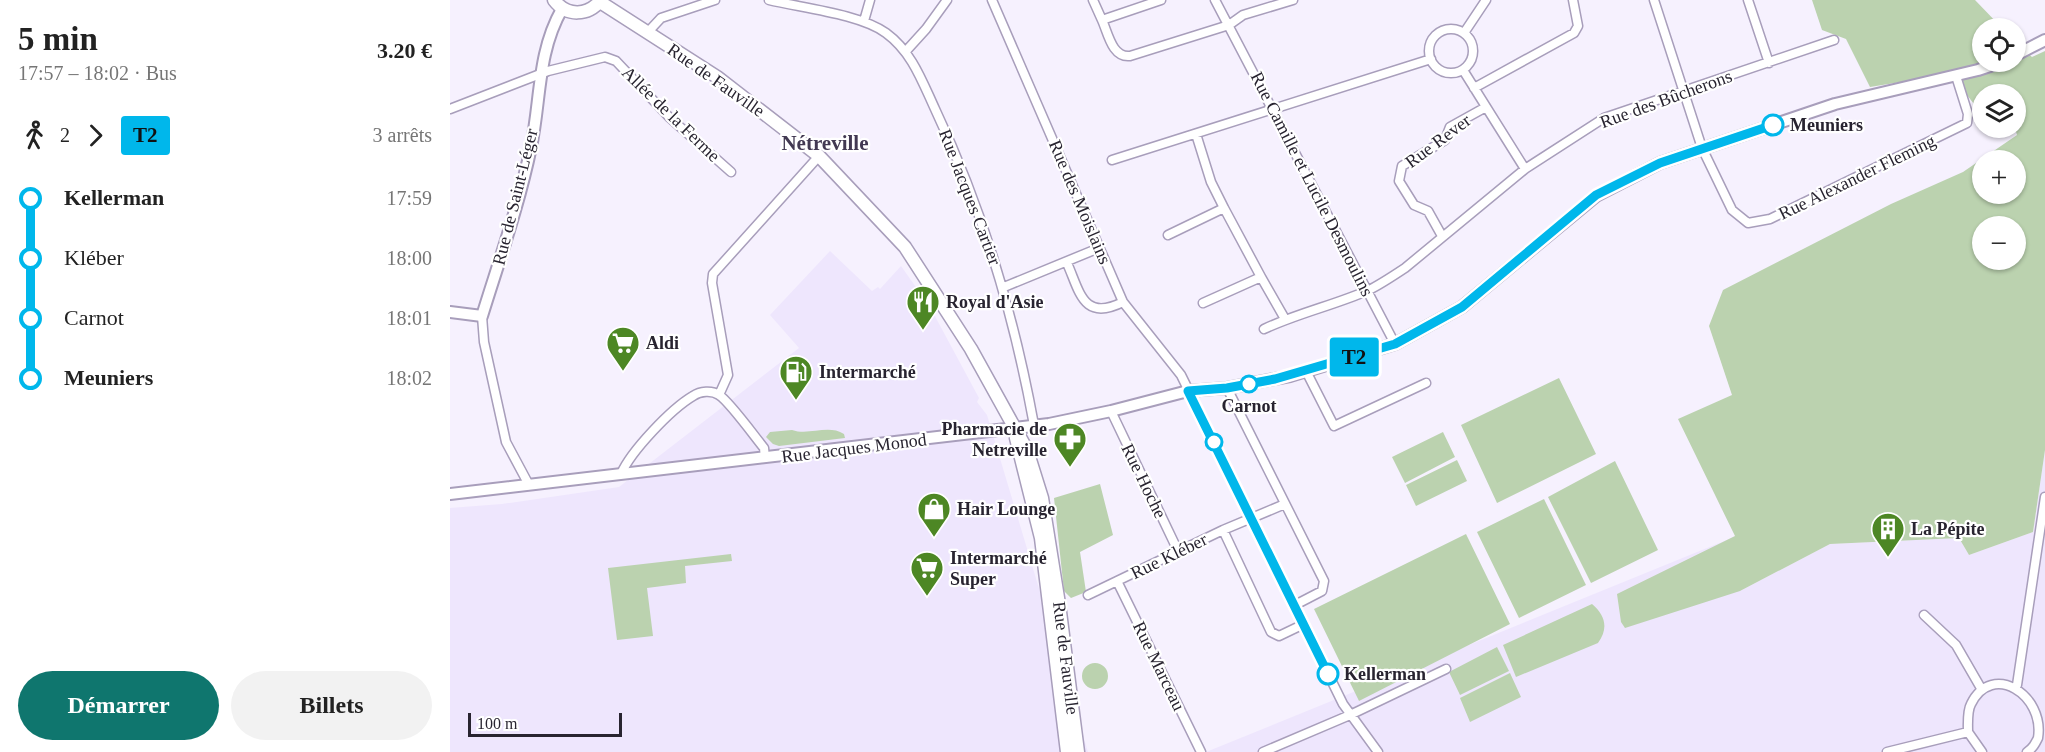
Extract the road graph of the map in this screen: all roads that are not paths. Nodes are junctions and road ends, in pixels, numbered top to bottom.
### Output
1 (715, 0) edge
2 (769, 0) edge
3 (870, 0) edge
4 (947, 0) edge
5 (992, 0) edge
6 (1093, 0) edge
7 (1161, 0) edge
8 (1215, 0) edge
9 (1293, 0) edge
10 (1486, 0) edge
11 (1573, 0) edge
12 (1654, 0) edge
13 (1748, 0) edge
14 (600, 1) edge
15 (558, 4) edge
16 (1102, 20) junction
17 (864, 21) junction
18 (1229, 25) junction
19 (647, 33) junction
20 (1464, 33) junction
21 (1834, 40) dead end
22 (2045, 40) edge
23 (2026, 50) edge
24 (906, 51) junction
25 (1431, 59) junction
26 (1769, 63) junction
27 (1463, 70) junction
28 (1972, 71) edge
29 (540, 74) junction
30 (1956, 76) junction
31 (1474, 88) junction
32 (1683, 90) junction
33 (1486, 107) junction
34 (450, 109) edge
35 (1274, 110) junction
36 (1196, 134) junction
37 (1702, 148) junction
38 (819, 156) junction
39 (1112, 160) dead end
40 (1525, 168) junction
41 (731, 172) dead end
42 (1224, 208) junction
43 (1168, 235) dead end
44 (1442, 236) junction
45 (1100, 248) junction
46 (1067, 263) junction
47 (1261, 277) junction
48 (1004, 287) junction
49 (1368, 290) junction
50 (1123, 303) junction
51 (1203, 303) dead end
52 (450, 312) edge
53 (482, 316) junction
54 (1285, 319) junction
55 (1264, 329) dead end
56 (1395, 344) junction
57 (1306, 371) junction
58 (1426, 383) dead end
59 (1227, 388) junction
60 (1188, 391) junction
61 (719, 395) junction
62 (1111, 411) junction
63 (1034, 425) junction
64 (1014, 428) junction
65 (765, 458) junction
66 (621, 474) junction
67 (529, 485) junction
68 (450, 494) edge
69 (2045, 497) edge
70 (1286, 504) junction
71 (1252, 519) junction
72 (1223, 530) junction
73 (1178, 551) junction
74 (1117, 581) junction
75 (1088, 595) dead end
76 (1295, 605) junction
77 (1924, 615) dead end
78 (1304, 624) junction
79 (1446, 669) dead end
80 (2017, 685) junction
81 (1982, 690) junction
82 (1350, 716) junction
83 (2044, 717) edge
84 (1968, 732) junction
85 (1067, 752) edge
86 (1078, 752) edge
87 (1201, 752) edge
88 (1263, 752) edge
89 (1378, 752) edge
90 (1887, 752) edge
91 (1982, 752) edge
92 (2027, 752) edge

1 - 19 street
2 - 17 street, Rue Jacques Cartier
3 - 17 street
4 - 24 street
5 - 45 street, Rue des Moislains
6 - 16 street
7 - 16 street
8 - 18 street, Rue Camille et Lucile Desmoulins
9 - 18 street
10 - 20 street
11 - 31 street
12 - 32 street
13 - 26 street
14 - 15 main road
14 - 19 main road, Rue de Fauville
15 - 29 street, Rue de Saint-Léger
16 - 18 street
17 - 24 street, Rue Jacques Cartier
18 - 35 street, Rue Camille et Lucile Desmoulins
19 - 38 main road, Rue de Fauville
20 - 25 street
20 - 27 street
21 - 26 street, Rue des Bûcherons
22 - 23 street
24 - 48 street, Rue Jacques Cartier
25 - 27 street
25 - 35 street
26 - 32 street, Rue des Bûcherons
27 - 31 street
28 - 30 street, Rue Jacques Monod
29 - 34 street, Allée de la Ferme
29 - 41 street, Allée de la Ferme
29 - 53 street, Rue de Saint-Léger
30 - 37 street, Rue Jacques Monod
30 - 37 street, Rue Alexander Fleming
31 - 33 street
32 - 37 street
32 - 40 street, Rue des Bûcherons
33 - 40 street
33 - 44 street, Rue Rever
35 - 36 street
35 - 49 street, Rue Camille et Lucile Desmoulins
36 - 39 street
36 - 42 street
37 - 56 street, Rue Jacques Monod
38 - 61 street
38 - 64 main road, Rue de Fauville
40 - 44 street, Rue des Bûcherons
42 - 43 street
42 - 47 street
44 - 49 street, Rue des Bûcherons
45 - 46 street
45 - 50 street, Rue des Moislains
46 - 48 street
46 - 50 street
47 - 51 street
47 - 54 street
48 - 63 street, Rue Jacques Cartier
49 - 54 street, Rue des Bûcherons
49 - 56 street, Rue Camille et Lucile Desmoulins
50 - 60 street, Rue des Moislains
52 - 53 street
53 - 67 street
54 - 55 street, Rue des Bûcherons
56 - 57 street, Rue Jacques Monod
57 - 58 street
57 - 59 street, Rue Jacques Monod
59 - 60 street, Rue Jacques Monod
59 - 70 street
60 - 62 street, Rue Jacques Monod
60 - 71 street, Rue des Moislains
61 - 65 street, Rue Jacques Monod
61 - 66 street
62 - 63 street, Rue Jacques Monod
62 - 73 street, Rue Hoche
63 - 64 street, Rue Jacques Monod
64 - 65 street, Rue Jacques Monod
64 - 85 main road, Rue de Fauville
64 - 86 main road, Rue de Fauville
65 - 66 street, Rue Jacques Monod
66 - 67 street, Rue Jacques Monod
67 - 68 street, Rue Jacques Monod
69 - 80 street
70 - 71 street, Rue Kléber
70 - 76 street
71 - 72 street, Rue Kléber
71 - 76 street, Rue des Moislains
72 - 73 street, Rue Kléber
72 - 78 street
73 - 74 street, Rue Kléber
74 - 75 street, Rue Kléber
74 - 87 street, Rue Marceau
76 - 78 street, Rue des Moislains
77 - 81 street
78 - 82 street, Rue des Moislains
79 - 82 street
80 - 81 street
80 - 83 street
81 - 84 street
82 - 88 street
82 - 89 street, Rue des Moislains
83 - 92 street
84 - 90 street
84 - 91 street

